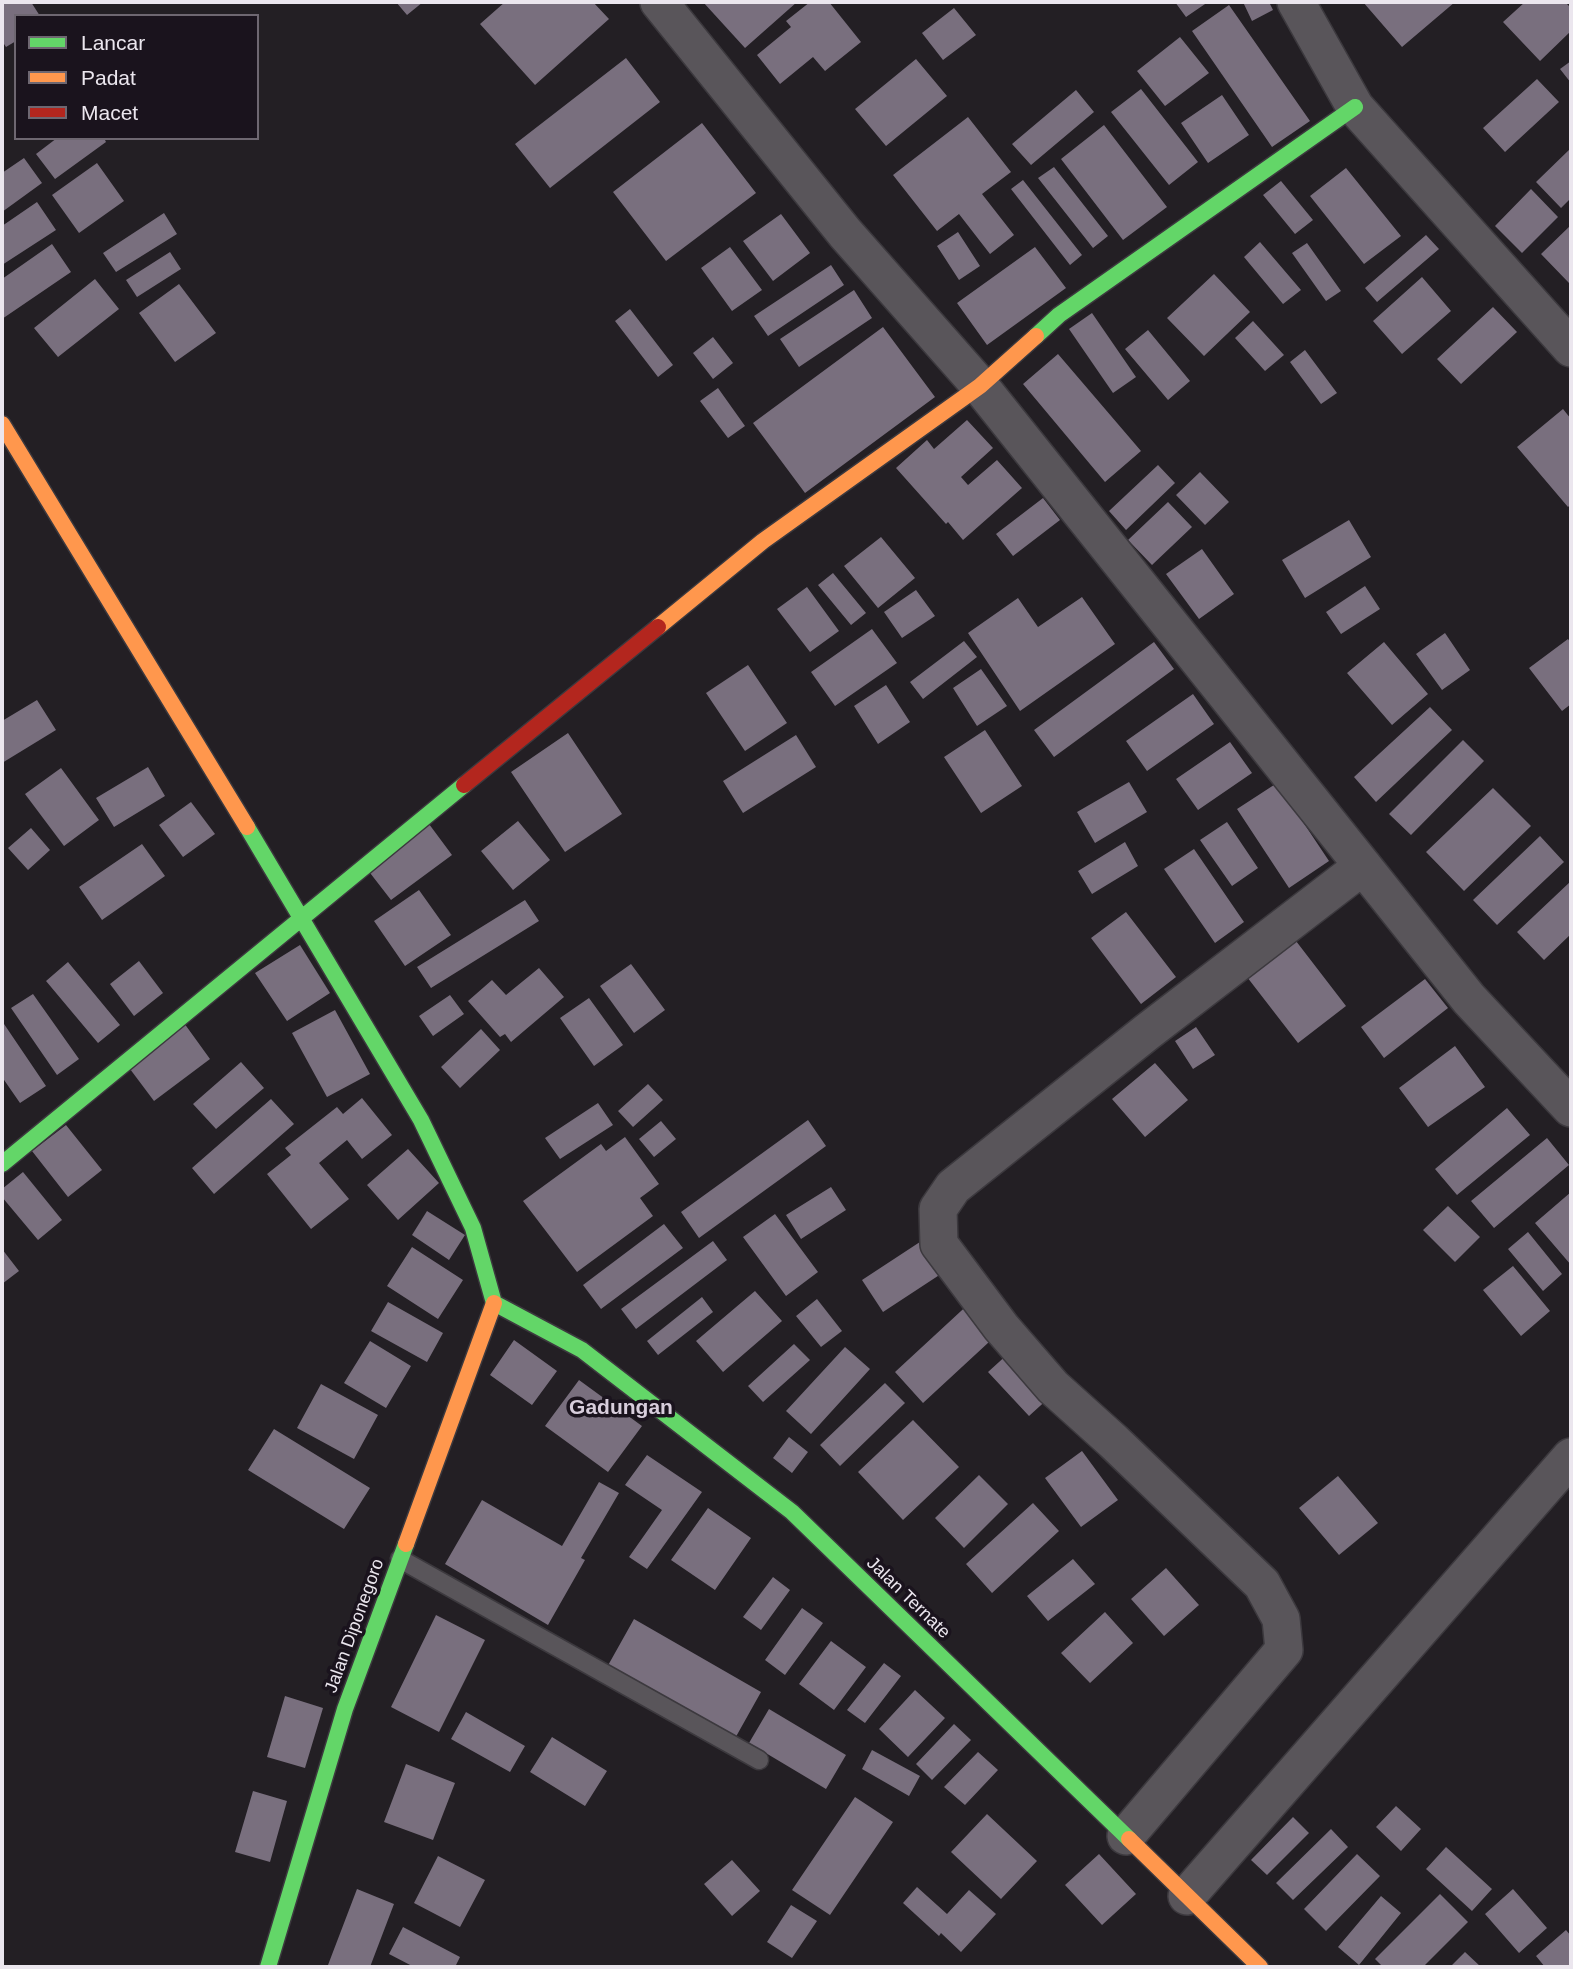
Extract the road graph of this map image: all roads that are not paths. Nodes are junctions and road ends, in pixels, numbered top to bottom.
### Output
1 (659, 2) edge
2 (1296, 2) edge
3 (1355, 107) junction
4 (1571, 348) edge
5 (980, 386) junction
6 (2, 424) edge
7 (1363, 866) junction
8 (303, 918) junction
9 (1571, 1108) edge
10 (2, 1164) edge
11 (494, 1303) junction
12 (1571, 1457) edge
13 (400, 1559) junction
14 (759, 1760) dead end
15 (1126, 1836) junction
16 (1187, 1896) junction
17 (268, 1967) edge
18 (1260, 1967) edge

1 - 5 street
2 - 3 street
3 - 4 street
3 - 5 street
5 - 7 street
5 - 8 street
6 - 8 street
7 - 9 street
7 - 15 street
8 - 10 street
8 - 11 street
11 - 13 street, Jalan Diponegoro
11 - 15 street, Jalan Ternate
12 - 16 street
13 - 14 lane
13 - 17 street, Jalan Diponegoro
15 - 16 street, Jalan Ternate
16 - 18 street, Jalan Ternate

